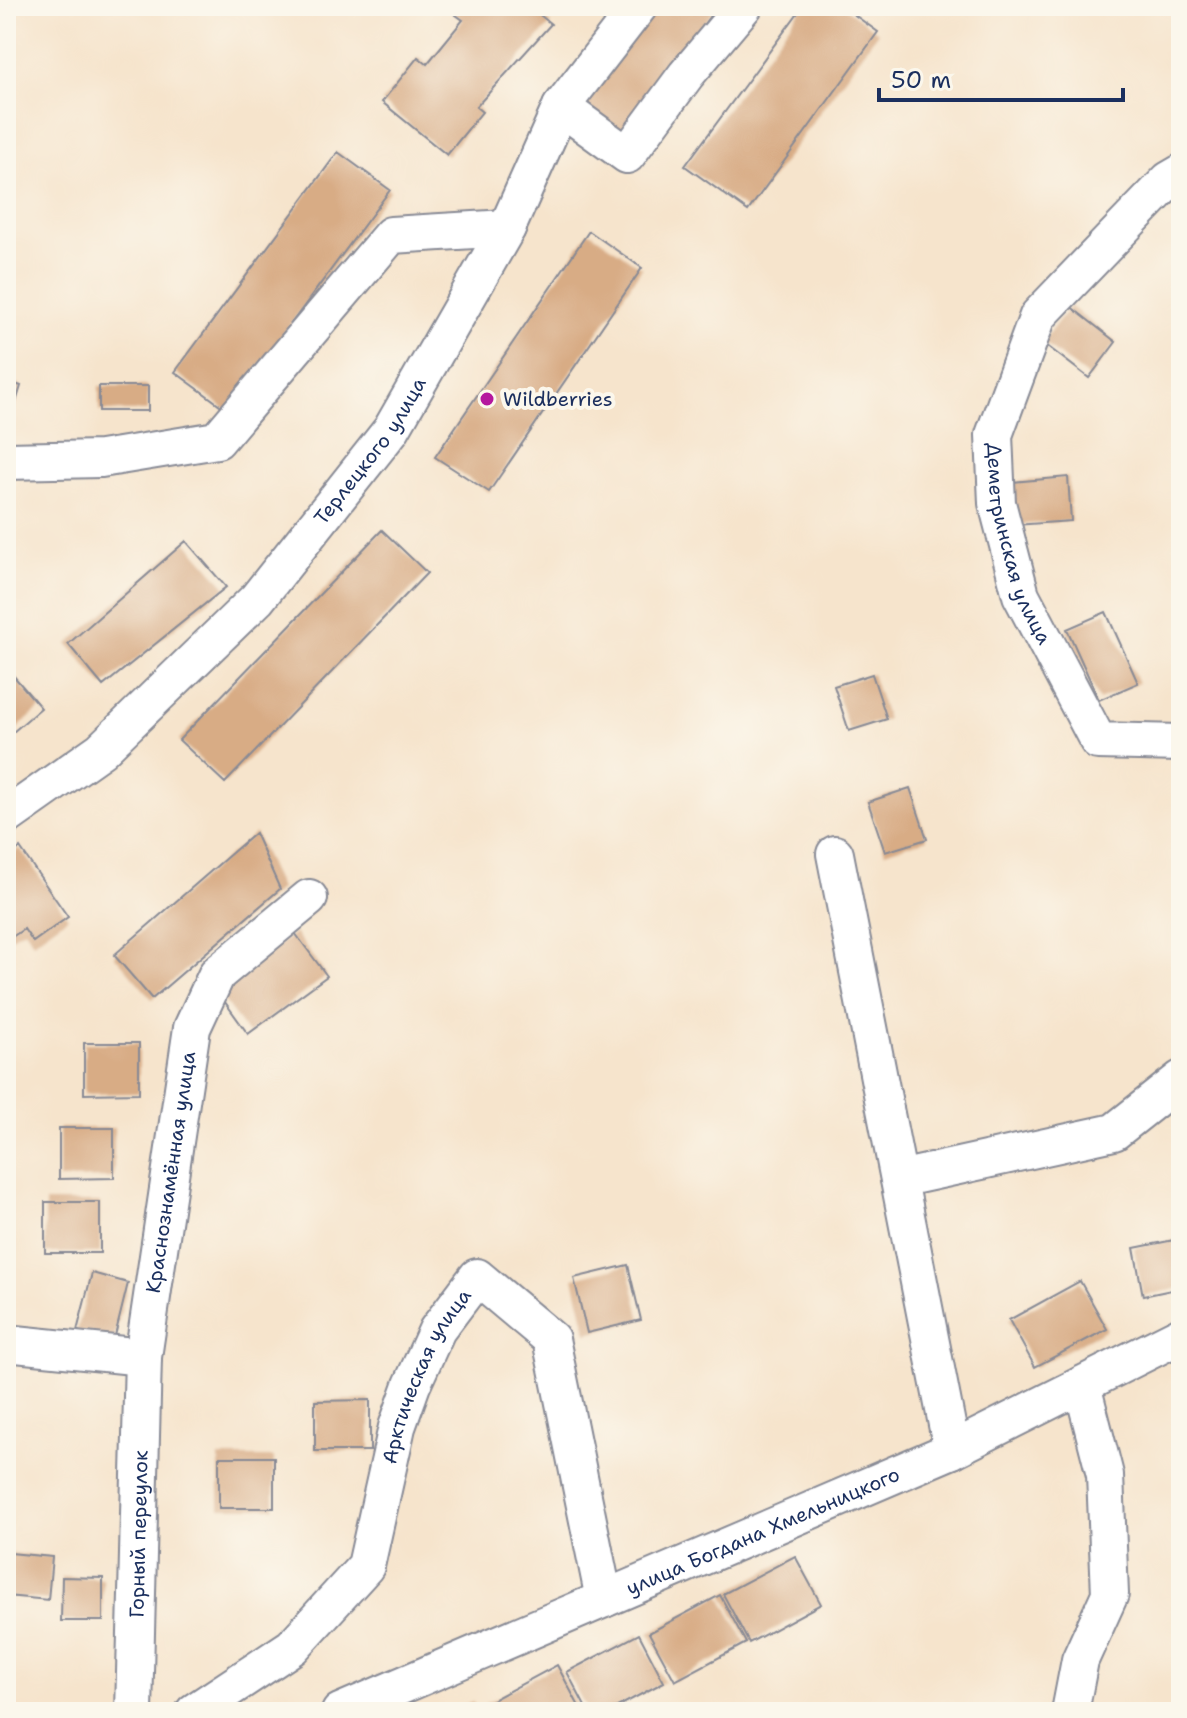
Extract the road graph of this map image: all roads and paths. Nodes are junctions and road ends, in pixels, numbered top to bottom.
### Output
1 (639, 6) edge
2 (744, 6) edge
3 (561, 107) junction
4 (1181, 173) edge
5 (507, 228) junction
6 (6, 461) edge
7 (1181, 743) edge
8 (6, 817) edge
9 (835, 854) dead end
10 (309, 898) dead end
11 (1181, 1079) edge
12 (899, 1179) junction
13 (1181, 1335) edge
14 (6, 1343) edge
15 (143, 1357) junction
16 (1082, 1385) junction
17 (952, 1450) junction
18 (604, 1599) junction
19 (134, 1712) edge
20 (194, 1712) edge
21 (340, 1712) edge
22 (1070, 1712) edge

1 - 3 street, Терлецкого улица
2 - 3 street
3 - 5 street, Терлецкого улица
4 - 7 street, Деметринская улица
5 - 6 street
5 - 8 street, Терлецкого улица
9 - 12 street
10 - 15 street, Краснознамённая улица
11 - 12 street
12 - 17 street
13 - 16 street, улица Богдана Хмельницкого
14 - 15 street
15 - 19 street, Горный переулок
16 - 17 street, улица Богдана Хмельницкого
16 - 22 street
17 - 18 street, улица Богдана Хмельницкого
18 - 20 street, Арктическая улица
18 - 21 street, улица Богдана Хмельницкого

